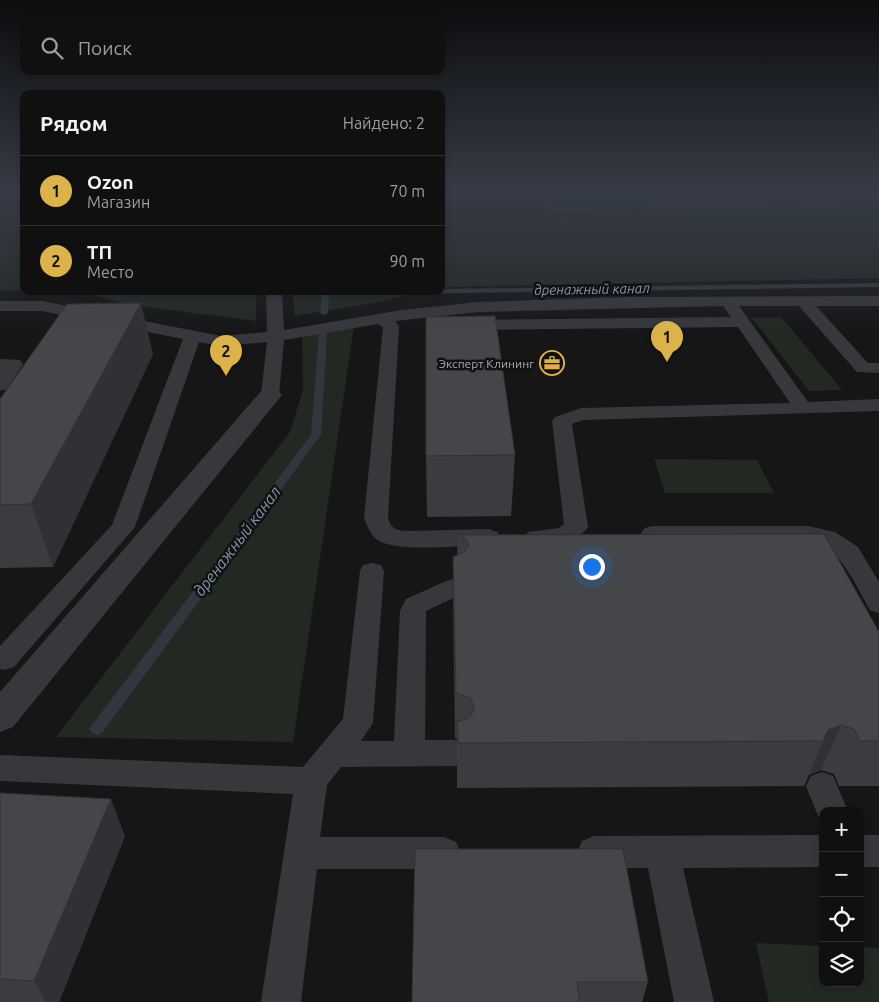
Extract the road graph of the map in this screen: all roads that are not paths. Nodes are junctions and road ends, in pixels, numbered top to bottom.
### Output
1 (274, 295) edge
2 (728, 301) junction
3 (803, 301) junction
4 (879, 301) edge
5 (0, 306) edge
6 (387, 322) junction
7 (742, 322) junction
8 (193, 335) junction
9 (276, 336) junction
10 (0, 364) edge
11 (879, 368) edge
12 (0, 385) edge
13 (270, 395) joint
14 (879, 406) edge
15 (803, 408) junction
16 (653, 533) edge
17 (372, 571) dead end
18 (453, 588) edge
19 (879, 604) edge
20 (2, 660) edge
21 (30, 682) junction
22 (0, 716) edge
23 (333, 754) junction
24 (408, 754) junction
25 (456, 754) edge
26 (0, 768) edge
27 (311, 781) junction
28 (819, 851) edge
29 (864, 851) edge
30 (879, 851) edge
31 (565, 852) edge
32 (662, 852) junction
33 (301, 853) junction
34 (477, 853) edge
35 (281, 1002) edge
36 (694, 1002) edge

1 - 9 lane
2 - 3 lane
2 - 6 lane
2 - 7 lane
3 - 4 lane
3 - 11 lane
5 - 8 lane
6 - 7 lane
6 - 9 lane
6 - 15 lane
7 - 15 lane
8 - 9 lane
8 - 20 lane
9 - 13 lane
10 - 12 lane
13 - 21 street
14 - 15 lane
16 - 19 lane
17 - 23 lane
18 - 24 lane
20 - 21 lane
21 - 22 street
23 - 24 lane
23 - 27 lane
24 - 25 lane
26 - 27 lane
27 - 33 lane
28 - 32 lane
29 - 30 lane
31 - 32 lane
32 - 36 lane
33 - 34 lane
33 - 35 lane

